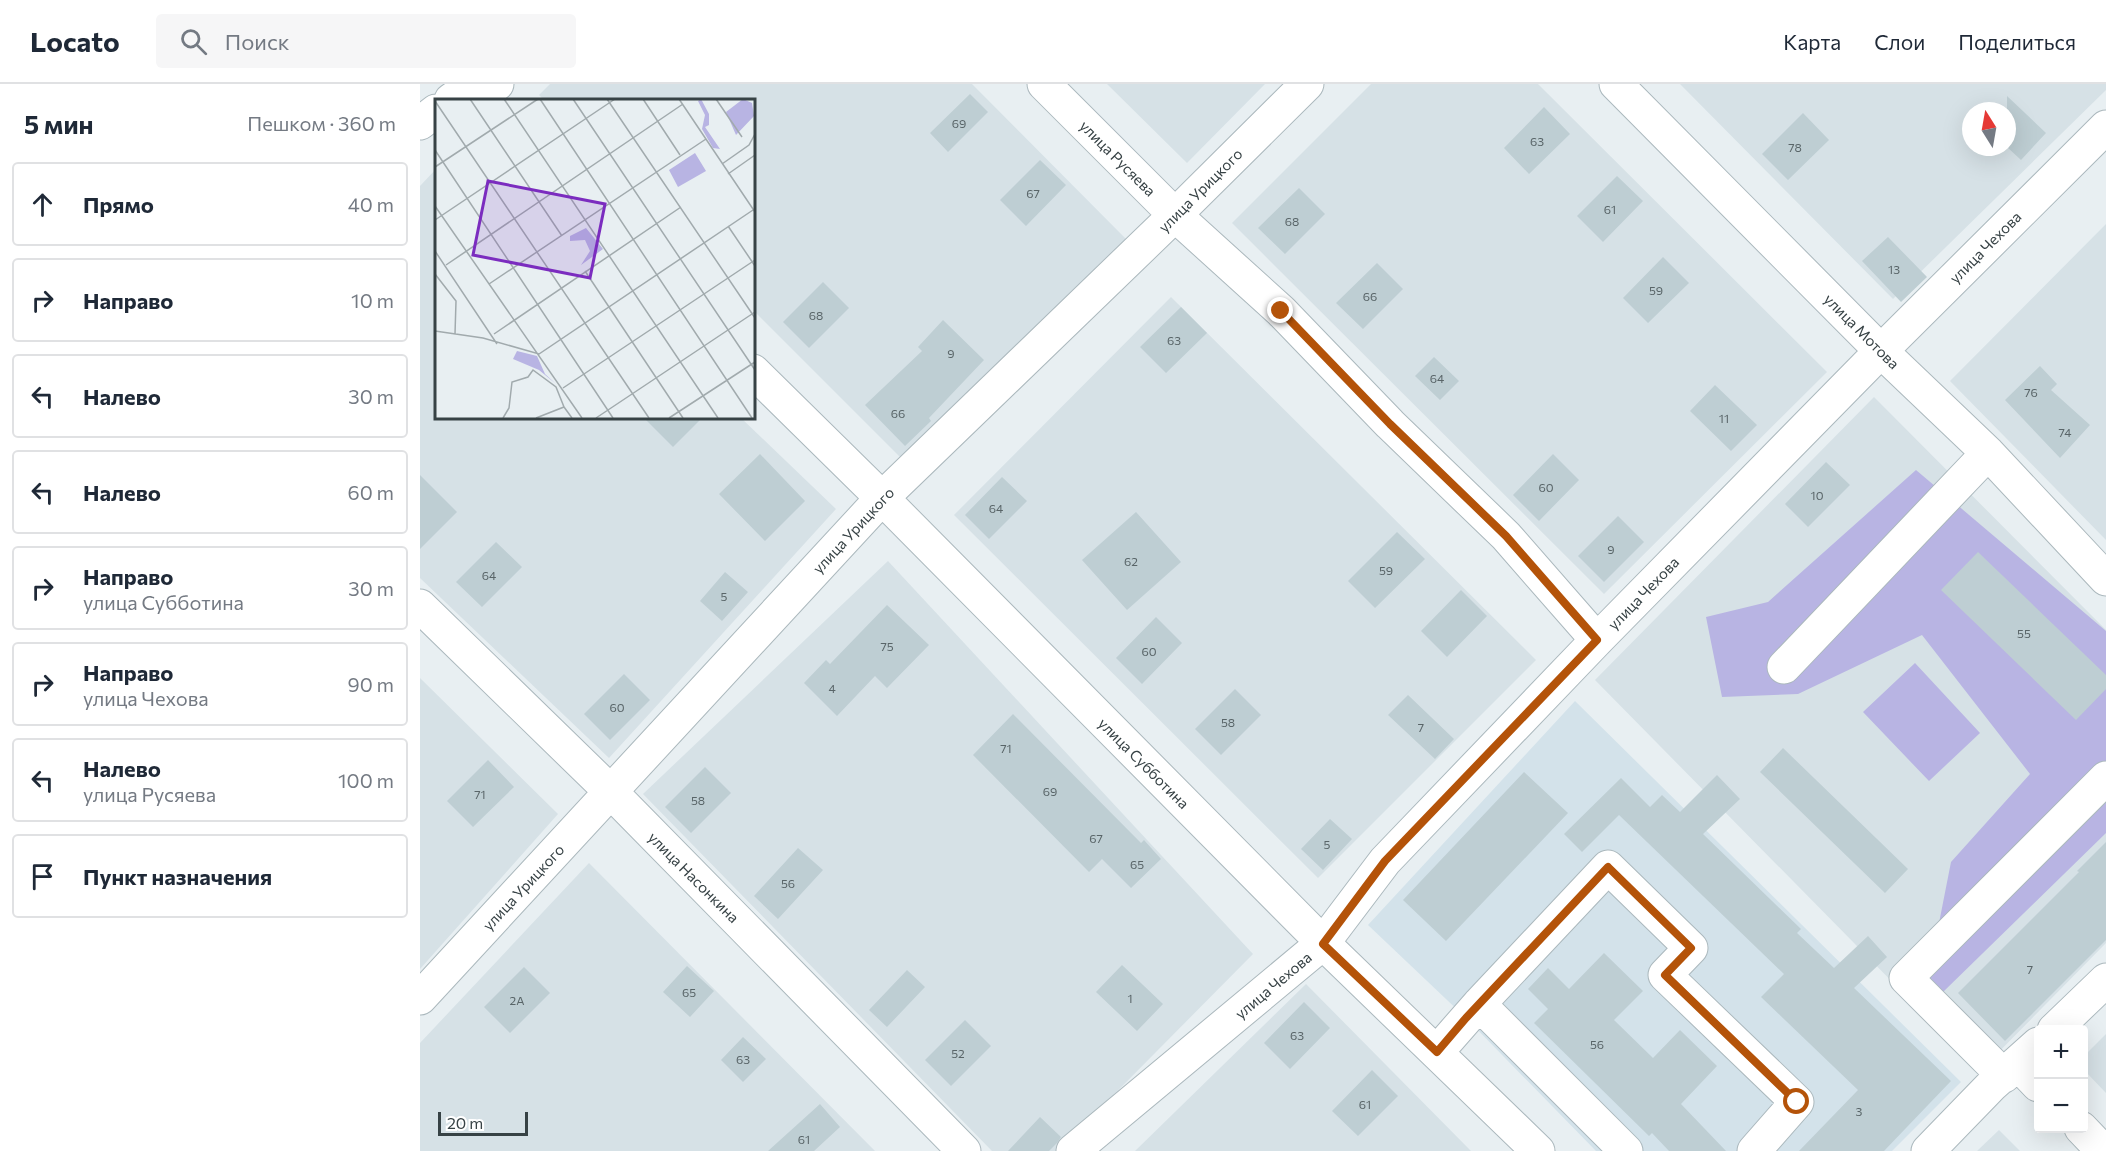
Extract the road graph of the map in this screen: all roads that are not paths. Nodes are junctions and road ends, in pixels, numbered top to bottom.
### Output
1 (1044, 84) edge
2 (1307, 84) edge
3 (1616, 84) edge
4 (435, 112) edge
5 (420, 123) edge
6 (2106, 127) edge
7 (1175, 215) junction
8 (1881, 351) junction
9 (754, 372) edge
10 (1988, 453) junction
11 (882, 498) junction
12 (2106, 579) edge
13 (420, 606) edge
14 (1597, 640) junction
15 (1784, 667) dead end
16 (2106, 778) edge
17 (611, 792) junction
18 (1323, 944) junction
19 (2106, 980) edge
20 (420, 998) edge
21 (1479, 1004) junction
22 (2058, 1025) edge
23 (1437, 1052) junction
24 (2025, 1067) edge
25 (2086, 1133) edge
26 (964, 1151) edge
27 (1072, 1151) edge
28 (1538, 1151) edge
29 (1626, 1151) edge
30 (1754, 1151) edge
31 (1928, 1151) edge
32 (2103, 1151) edge

1 - 7 street, улица Русяева
2 - 7 street, улица Урицкого
3 - 8 street, улица Мотова
4 - 5 street
6 - 8 street, улица Чехова
7 - 11 street, улица Урицкого
7 - 14 street, улица Русяева
8 - 10 street, улица Мотова
8 - 14 street, улица Чехова
9 - 11 street, улица Субботина
10 - 12 street, улица Мотова
10 - 15 street
11 - 17 street, улица Урицкого
11 - 18 street, улица Субботина
13 - 17 street, улица Насонкина
14 - 18 street, улица Чехова
16 - 24 street
17 - 20 street, улица Урицкого
17 - 26 street, улица Насонкина
18 - 23 street, улица Субботина
18 - 27 street, улица Чехова
19 - 22 street
21 - 23 street
21 - 29 street
21 - 30 street
23 - 28 street, улица Субботина
24 - 31 street
25 - 32 street

